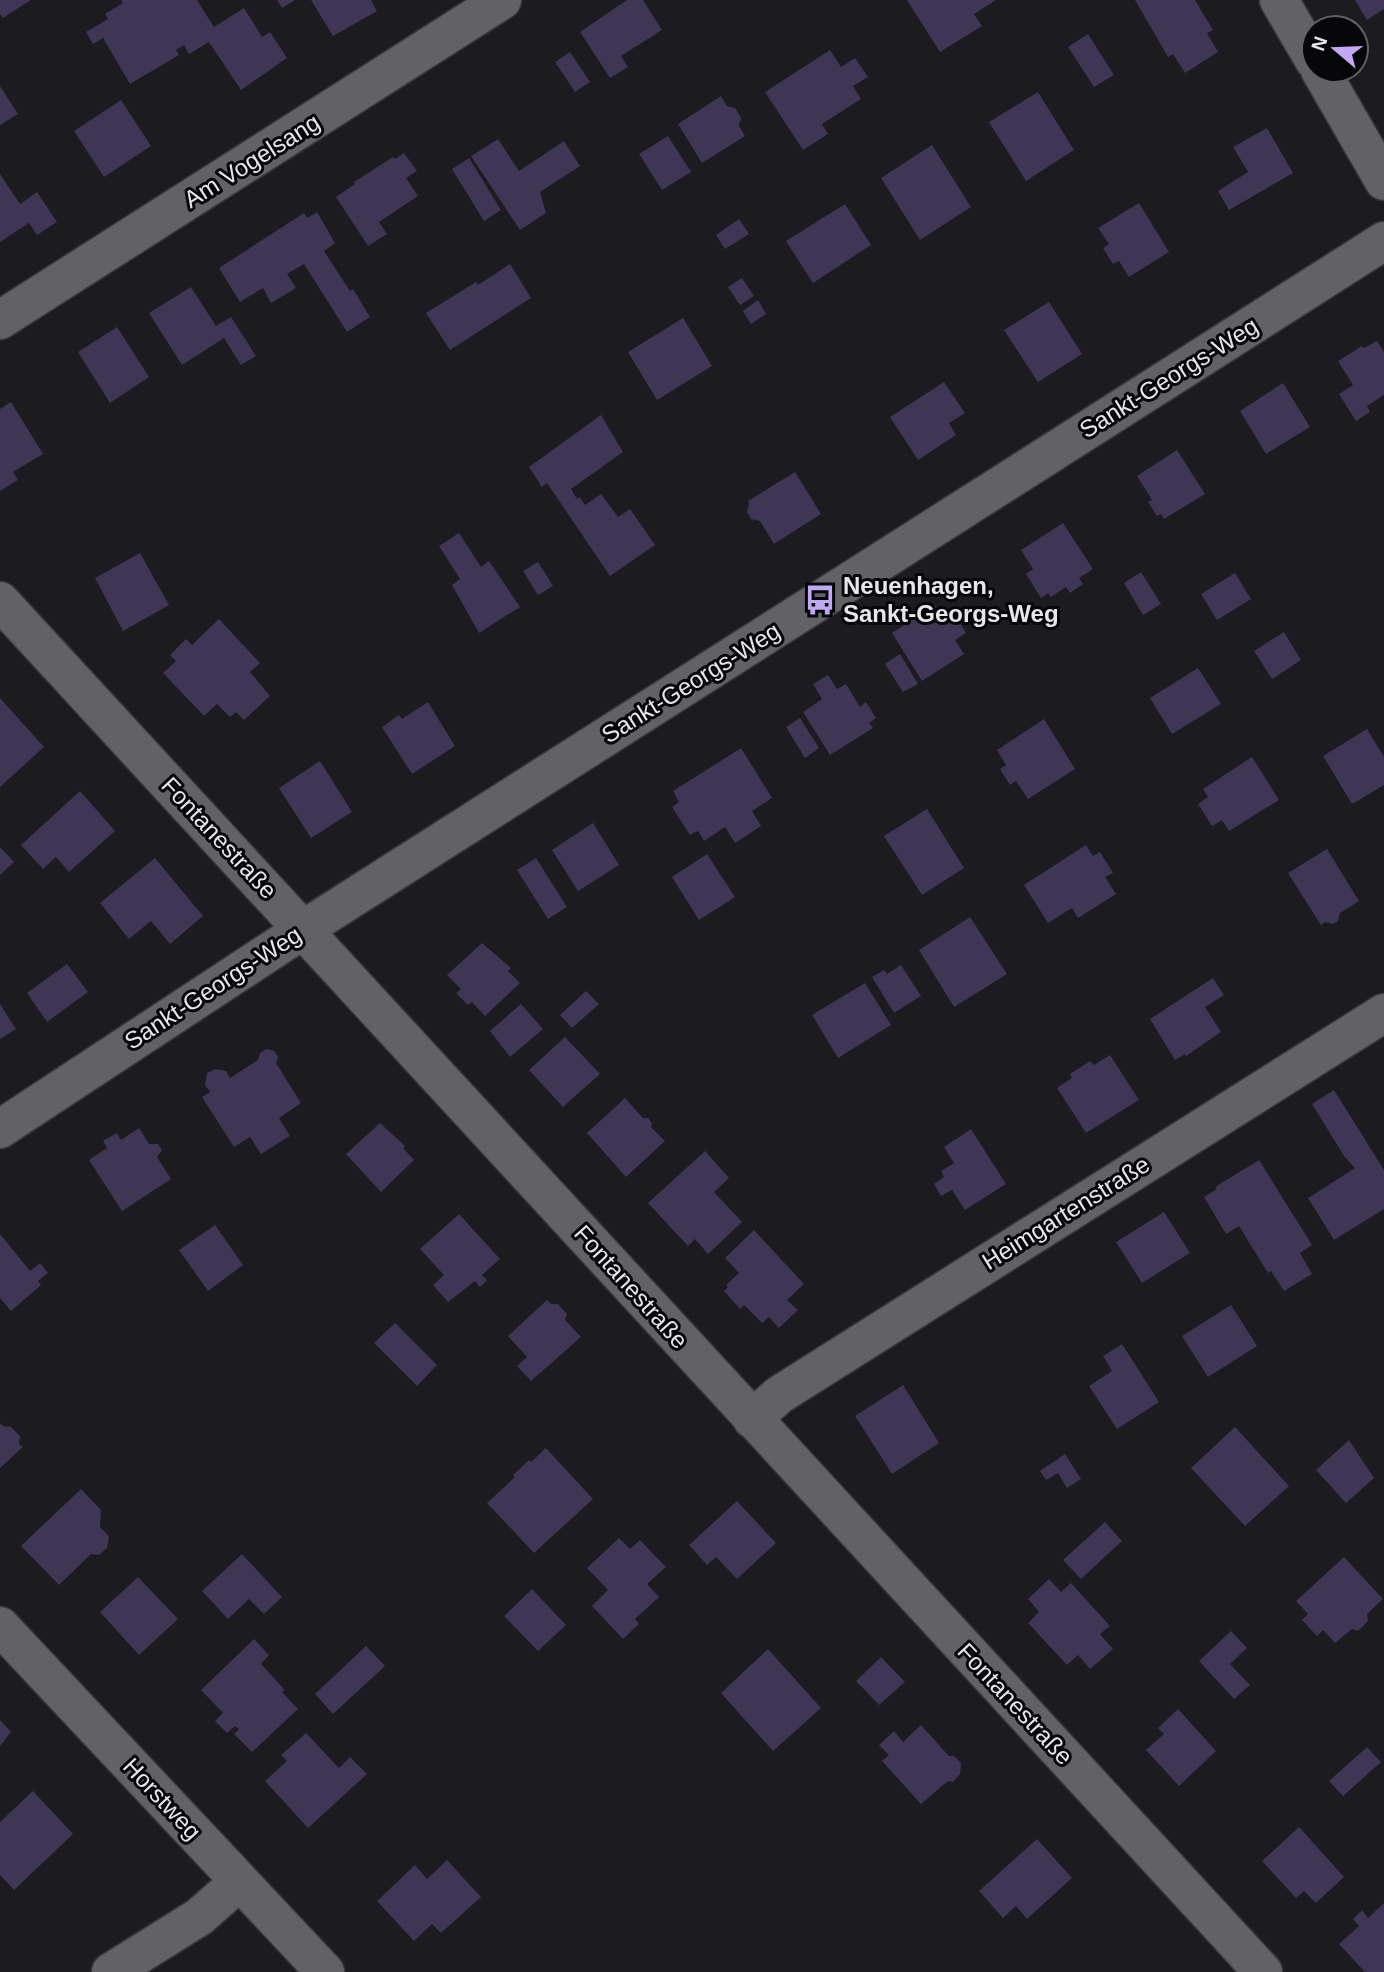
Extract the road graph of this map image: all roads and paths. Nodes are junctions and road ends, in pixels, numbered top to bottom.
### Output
1 (502, 0) edge
2 (1279, 0) edge
3 (1300, 36) edge
4 (1328, 84) edge
5 (1384, 181) edge
6 (1384, 241) edge
7 (0, 320) edge
8 (0, 601) edge
9 (303, 929) junction
10 (1384, 1013) edge
11 (0, 1129) edge
12 (752, 1419) junction
13 (0, 1626) edge
14 (239, 1882) junction
15 (111, 1972) edge
16 (325, 1972) edge
17 (1262, 1972) edge

1 - 7 street, Am Vogelsang
2 - 3 street
4 - 5 street
6 - 9 street, Sankt-Georgs-Weg
8 - 9 street, Fontanestraße
9 - 11 street, Sankt-Georgs-Weg
9 - 12 street, Fontanestraße
10 - 12 street, Heimgartenstraße
12 - 17 street, Fontanestraße
13 - 14 street, Horstweg
14 - 15 street
14 - 16 street, Horstweg

